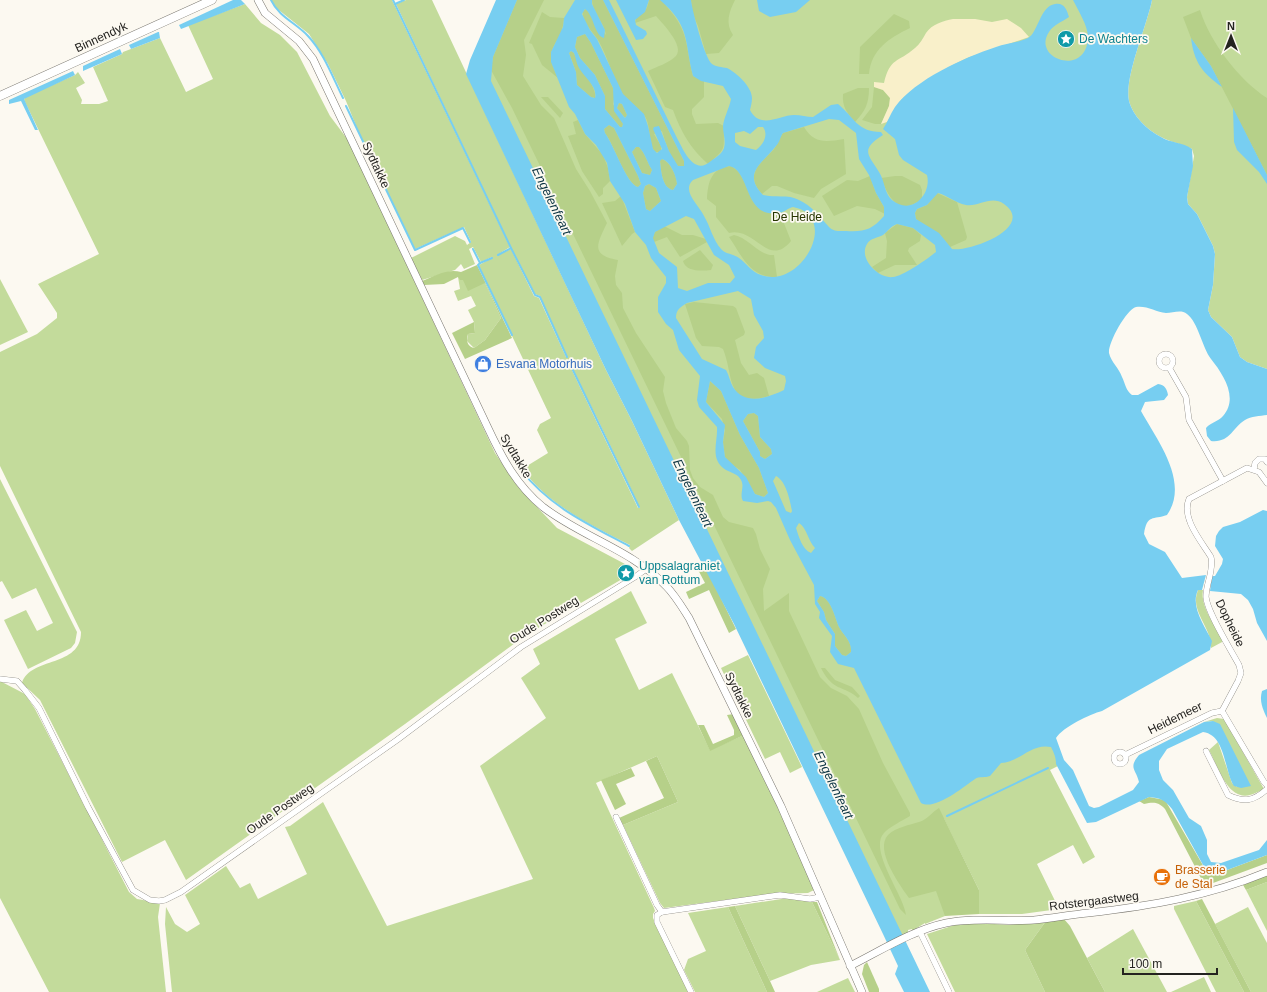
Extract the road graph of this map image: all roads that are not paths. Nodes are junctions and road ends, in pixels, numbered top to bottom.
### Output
1 (212, 0) edge
2 (258, 0) edge
3 (0, 96) edge
4 (1170, 369) dead end
5 (1267, 462) edge
6 (1254, 469) junction
7 (1265, 473) edge
8 (1222, 481) junction
9 (1267, 483) edge
10 (646, 568) junction
11 (0, 679) edge
12 (1222, 711) junction
13 (1206, 751) dead end
14 (1125, 755) dead end
15 (1267, 785) edge
16 (1267, 789) edge
17 (616, 817) dead end
18 (1267, 872) edge
19 (820, 897) junction
20 (662, 912) junction
21 (920, 932) junction
22 (850, 966) junction
23 (691, 992) edge
24 (862, 992) edge
25 (949, 992) edge

1 - 3 main road, Binnendyk
2 - 10 street, Sydtakke
4 - 8 street
5 - 6 street, Dopheide
6 - 7 street
6 - 8 street, Dopheide
7 - 9 street
8 - 12 street, Dopheide
10 - 11 street, Oude Postweg
10 - 19 street, Sydtakke
12 - 14 street, Heidemeer
12 - 15 street, Heidemeer
13 - 16 street
17 - 20 street
18 - 21 street, Rotstergaastweg
19 - 20 street
19 - 22 street, Sydtakke
20 - 23 street
21 - 22 street, Rotstergaastweg
21 - 25 street
22 - 24 street, Sydtakke

